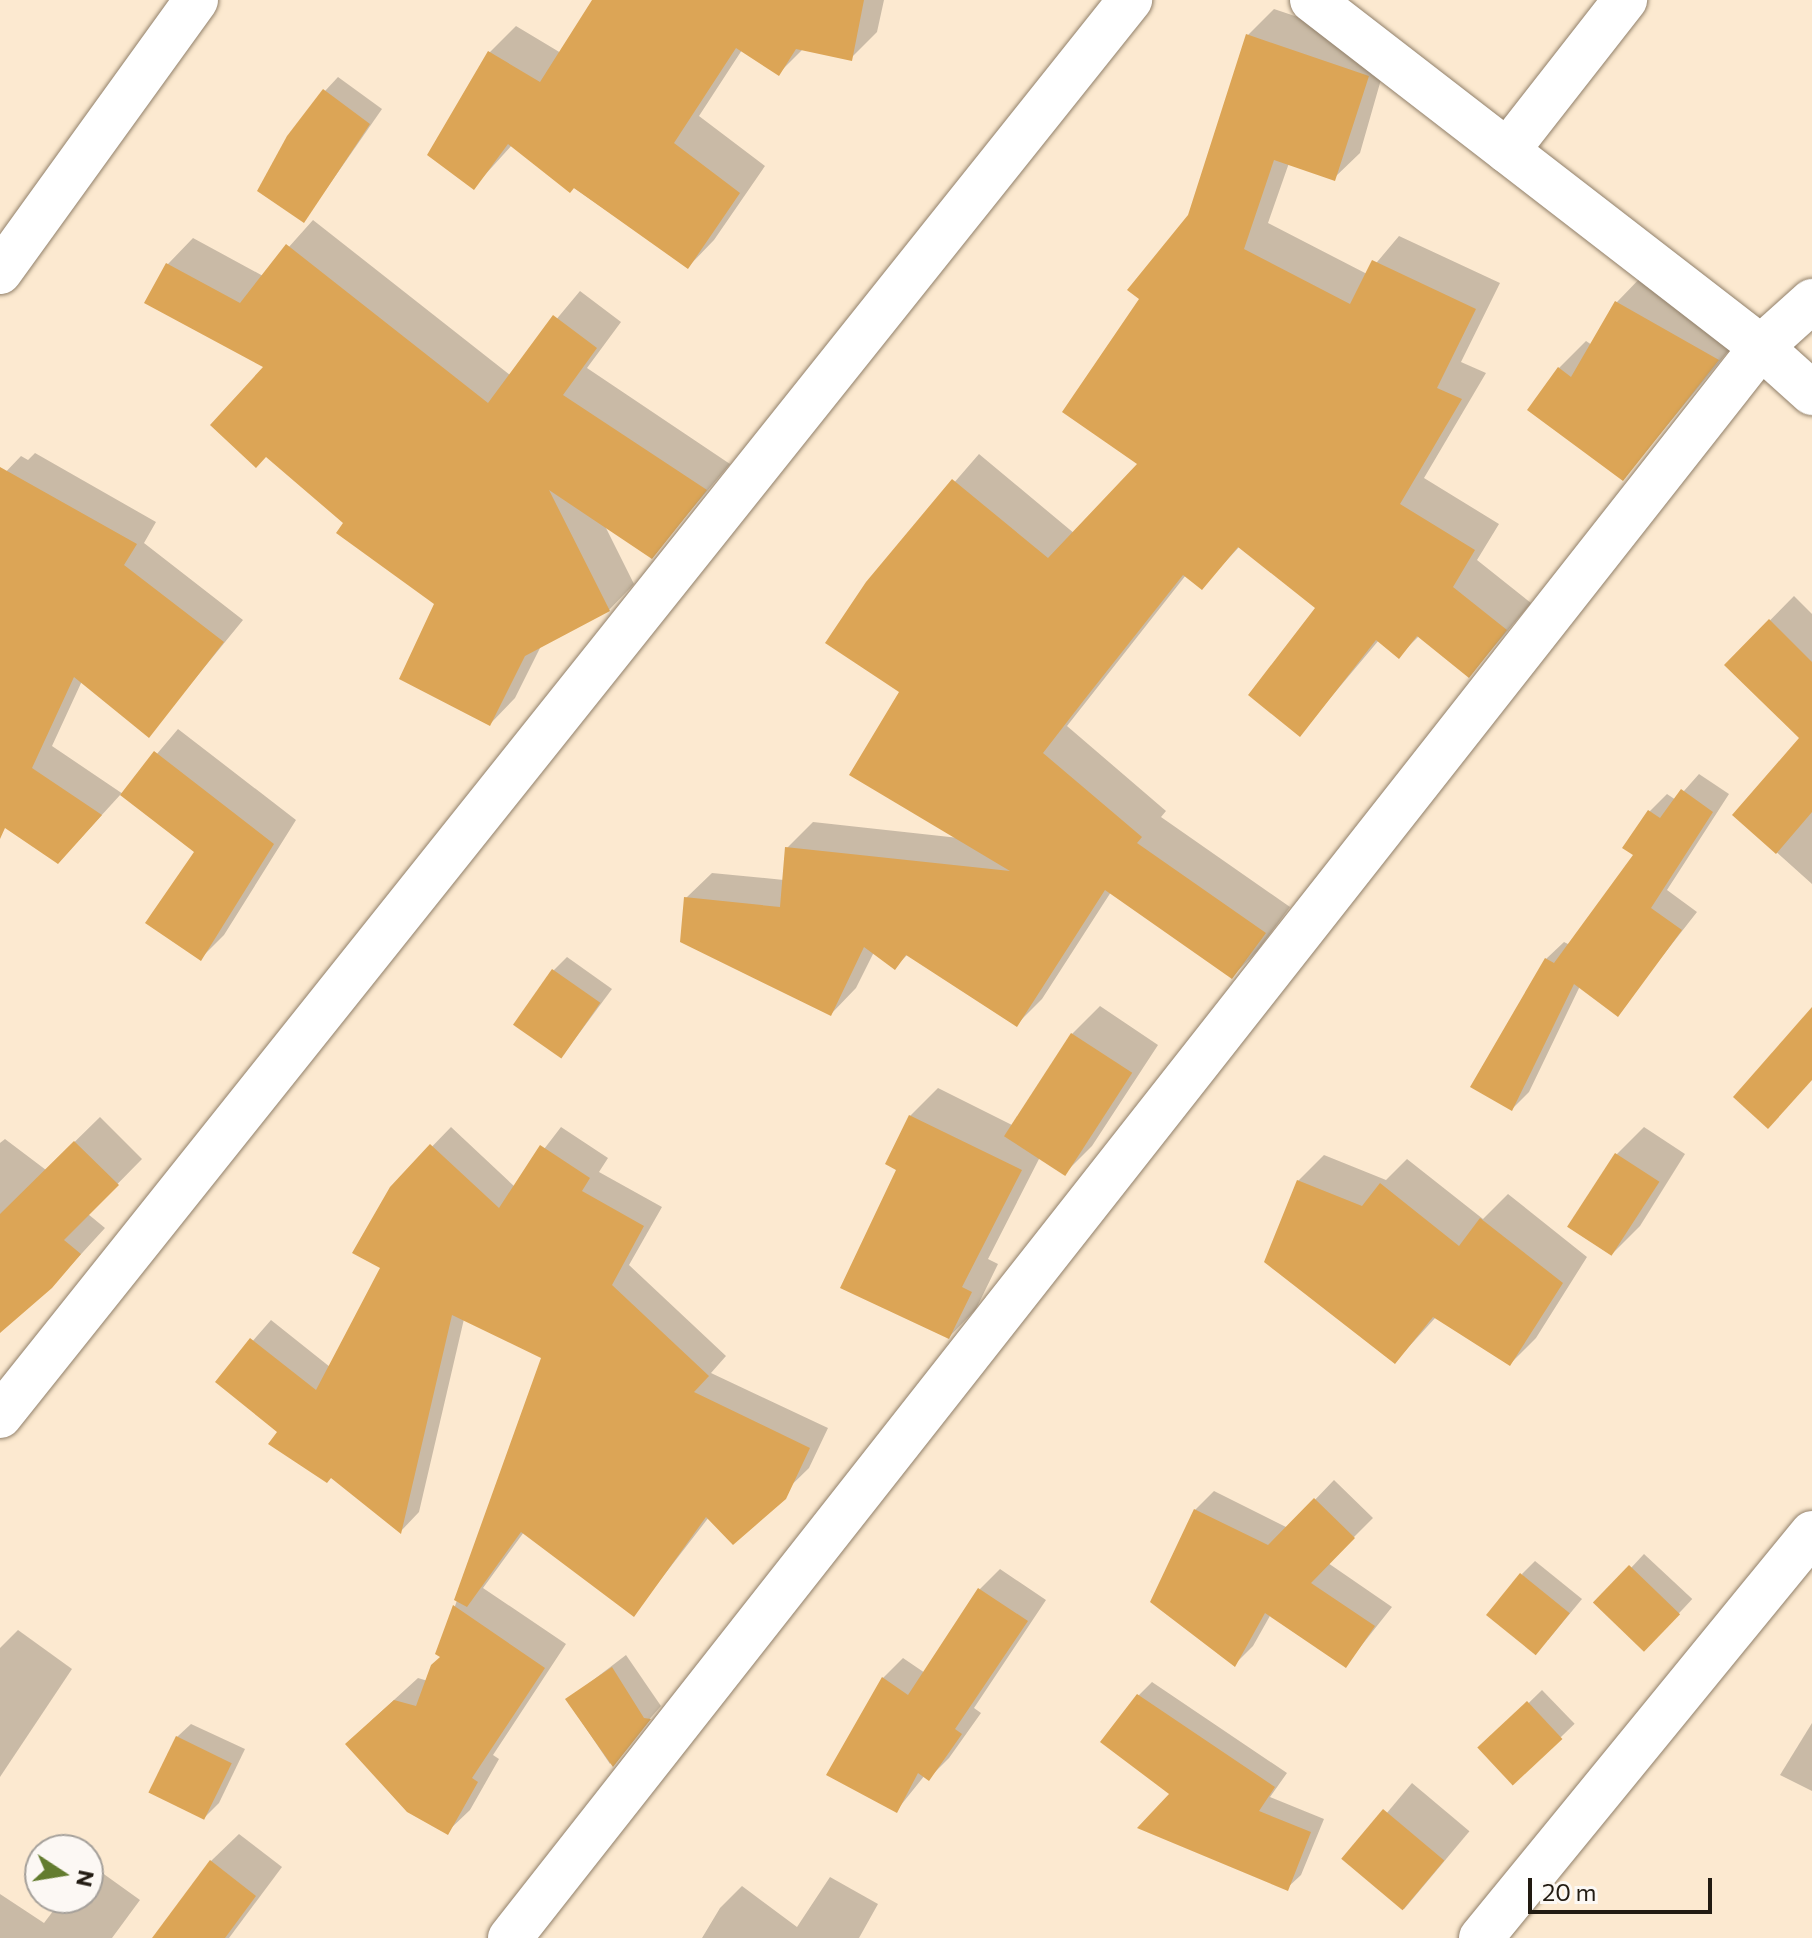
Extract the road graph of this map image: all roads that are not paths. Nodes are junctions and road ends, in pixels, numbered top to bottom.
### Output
1 (196, 0) edge
2 (1130, 0) edge
3 (1312, 0) edge
4 (1625, 0) edge
5 (1507, 151) junction
6 (0, 272) edge
7 (1812, 301) edge
8 (1761, 347) junction
9 (1812, 393) edge
10 (0, 1416) edge
11 (1812, 1533) edge
12 (510, 1938) edge
13 (1481, 1938) edge

1 - 6 street
2 - 10 street
3 - 5 street
4 - 5 street
5 - 8 street
7 - 8 street
8 - 9 street
8 - 12 street
11 - 13 street

